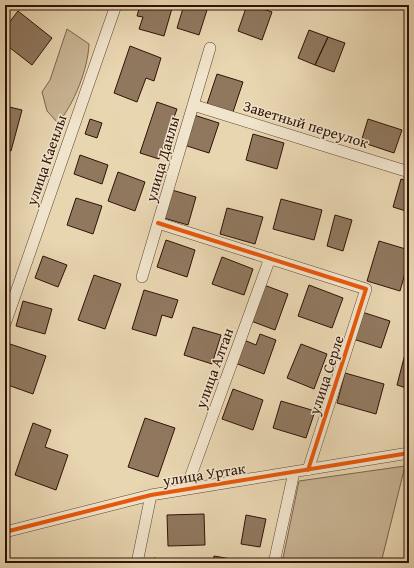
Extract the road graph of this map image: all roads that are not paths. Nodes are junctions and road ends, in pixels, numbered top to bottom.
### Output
1 (116, 5) edge
2 (210, 48) dead end
3 (193, 105) junction
4 (409, 172) edge
5 (158, 224) junction
6 (270, 258) junction
7 (142, 278) dead end
8 (5, 324) edge
9 (409, 454) edge
10 (308, 470) junction
11 (294, 472) junction
12 (186, 489) junction
13 (150, 496) junction
14 (5, 532) edge
15 (136, 563) edge
16 (274, 563) edge

1 - 8 street, улица Каенлы
2 - 3 street, улица Данлы
3 - 4 street, Заветный переулок
3 - 5 street, улица Данлы
5 - 6 street
5 - 7 street, улица Данлы
6 - 10 street, улица Серле
6 - 12 street, улица Алтан
9 - 10 street, улица Уртак
10 - 11 street, улица Уртак
11 - 12 street, улица Уртак
11 - 16 street
12 - 13 street, улица Уртак
13 - 14 street, улица Уртак
13 - 15 street

